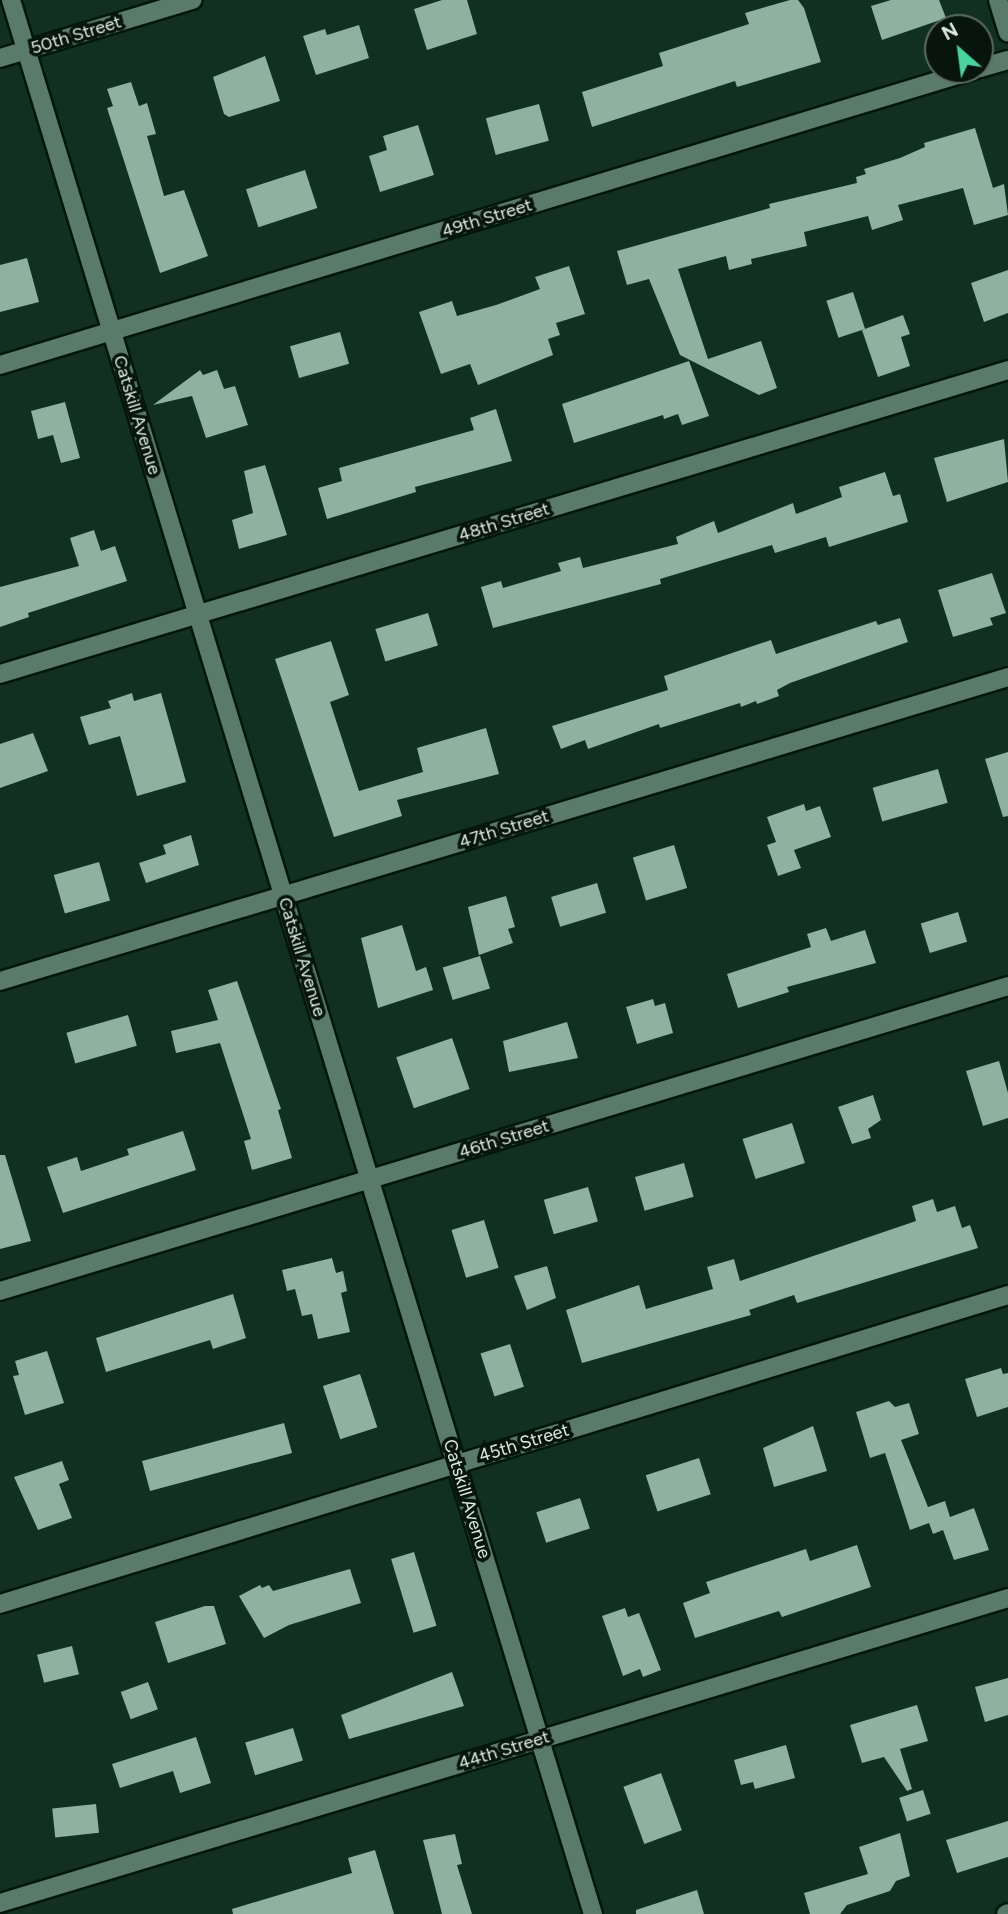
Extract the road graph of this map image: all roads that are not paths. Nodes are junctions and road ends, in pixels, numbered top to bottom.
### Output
1 (10, 0) edge
2 (192, 0) edge
3 (998, 0) edge
4 (1008, 32) edge
5 (26, 50) junction
6 (0, 58) edge
7 (928, 84) edge
8 (112, 331) junction
9 (0, 365) edge
10 (1008, 370) edge
11 (198, 615) junction
12 (0, 674) edge
13 (1008, 677) edge
14 (283, 896) junction
15 (0, 981) edge
16 (1008, 986) edge
17 (370, 1179) junction
18 (0, 1291) edge
19 (1008, 1296) edge
20 (456, 1464) junction
21 (1008, 1598) edge
22 (0, 1604) edge
23 (540, 1738) junction
24 (0, 1903) edge
25 (593, 1914) edge

1 - 5 street, Catskill Avenue
2 - 5 street, 50th Street
3 - 4 street
5 - 6 street, 50th Street
5 - 8 street, Catskill Avenue
7 - 8 street, 49th Street
8 - 9 street, 49th Street
8 - 11 street, Catskill Avenue
10 - 11 street, 48th Street
11 - 12 street, 48th Street
11 - 14 street, Catskill Avenue
13 - 14 street, 47th Street
14 - 15 street, 47th Street
14 - 17 street, Catskill Avenue
16 - 17 street, 46th Street
17 - 18 street, 46th Street
17 - 20 street, Catskill Avenue
19 - 20 street, 45th Street
20 - 22 street, 45th Street
20 - 23 street, Catskill Avenue
21 - 23 street, 44th Street
23 - 24 street, 44th Street
23 - 25 street, Catskill Avenue

